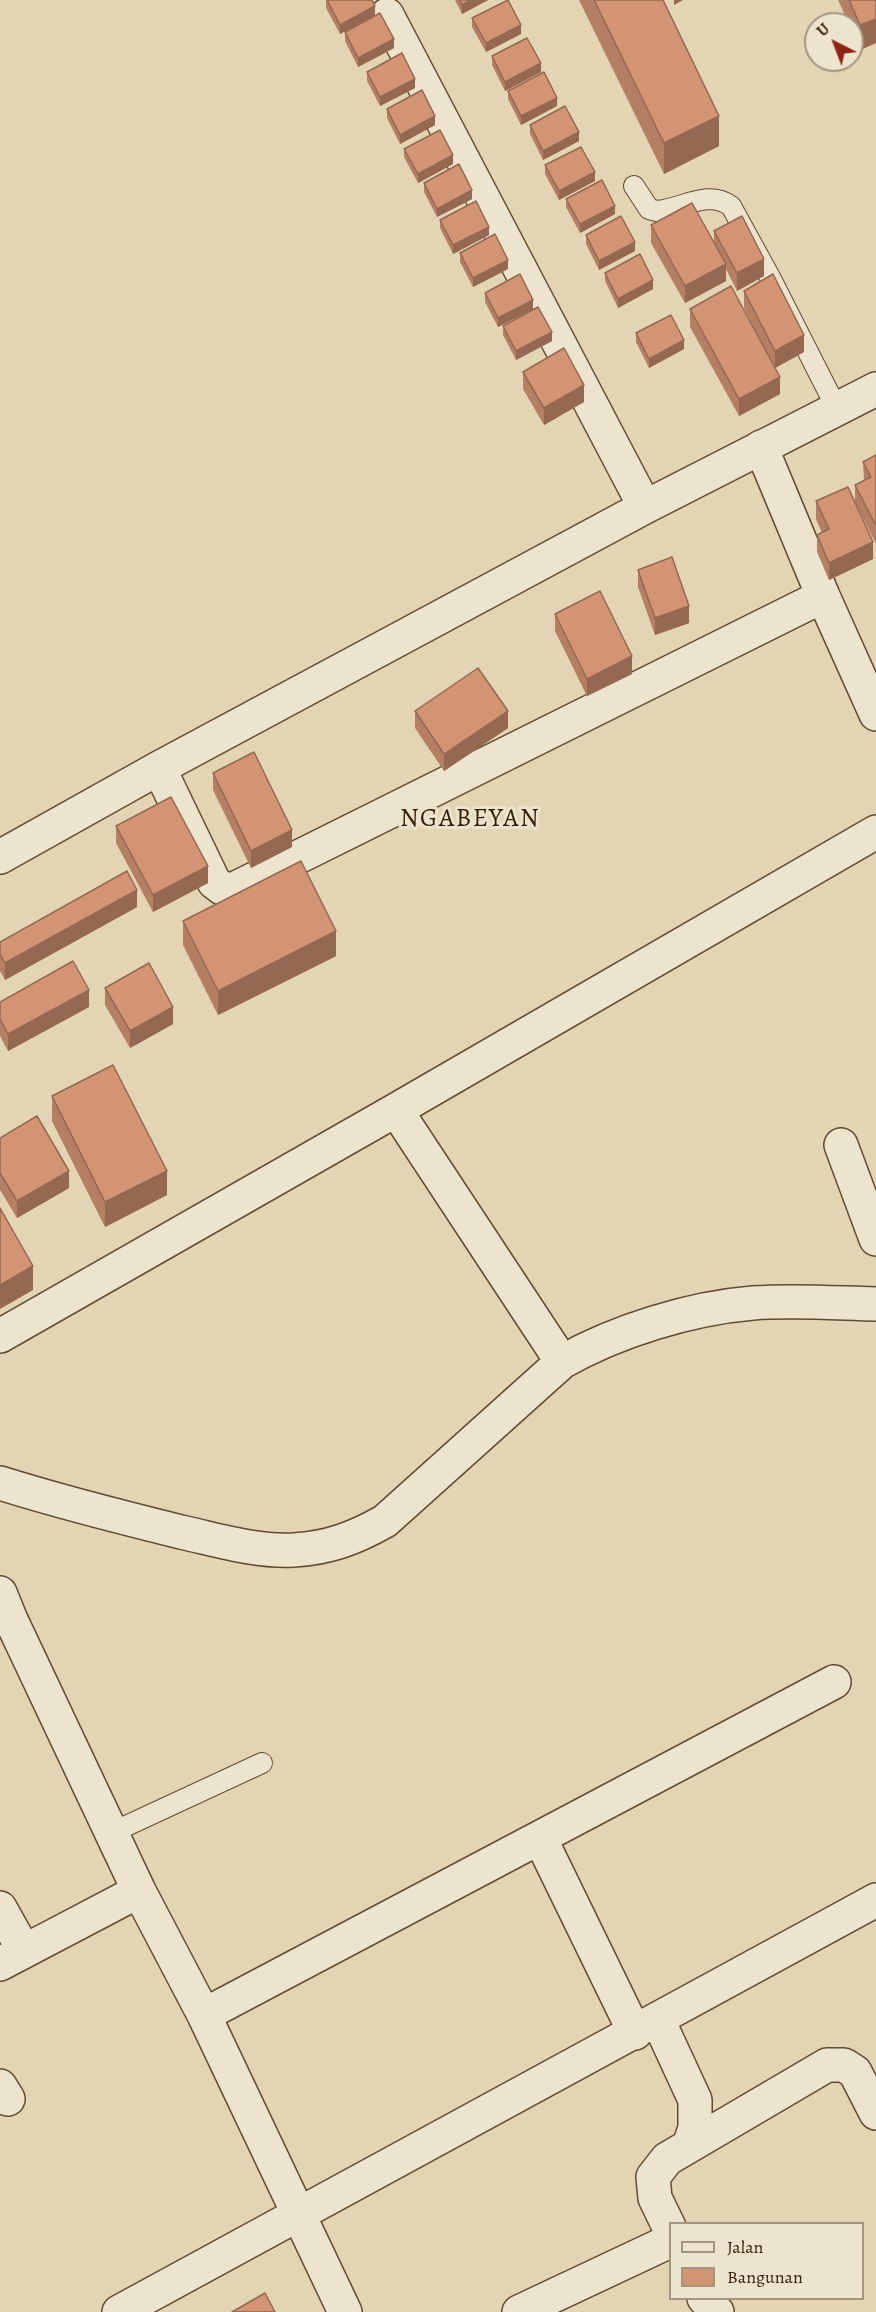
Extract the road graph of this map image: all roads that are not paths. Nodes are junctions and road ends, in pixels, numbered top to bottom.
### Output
1 (387, 15) dead end
2 (634, 186) dead end
3 (876, 388) edge
4 (837, 409) junction
5 (760, 447) junction
6 (645, 507) junction
7 (823, 596) junction
8 (876, 711) edge
9 (159, 768) junction
10 (876, 832) edge
11 (0, 857) edge
12 (396, 1110) junction
13 (841, 1145) dead end
14 (876, 1239) edge
15 (876, 1304) edge
16 (0, 1336) edge
17 (562, 1362) junction
18 (0, 1483) edge
19 (5, 1606) edge
20 (834, 1682) dead end
21 (262, 1763) dead end
22 (111, 1833) junction
23 (540, 1838) junction
24 (139, 1891) junction
25 (876, 1900) edge
26 (0, 1908) edge
27 (12, 1958) edge
28 (204, 2015) junction
29 (646, 2026) junction
30 (876, 2113) edge
31 (689, 2146) junction
32 (299, 2215) junction
33 (669, 2227) edge
34 (669, 2241) edge
35 (706, 2300) edge
36 (119, 2312) edge
37 (345, 2312) edge
38 (519, 2312) edge
39 (717, 2312) edge

1 - 6 street
2 - 4 lane
3 - 4 street
4 - 5 street
5 - 6 street
5 - 7 street
6 - 9 street
7 - 8 street
7 - 9 street
9 - 11 street
10 - 12 street
12 - 16 street
12 - 17 street
13 - 14 street
15 - 17 street
17 - 18 street
19 - 22 street
20 - 23 street
21 - 22 lane
22 - 24 street
23 - 28 street
23 - 29 street
24 - 27 street
24 - 28 street
25 - 29 street
26 - 27 street
28 - 32 street
29 - 31 street
29 - 32 street
30 - 31 street
31 - 33 street
32 - 36 street
32 - 37 street
34 - 38 street
35 - 39 street

